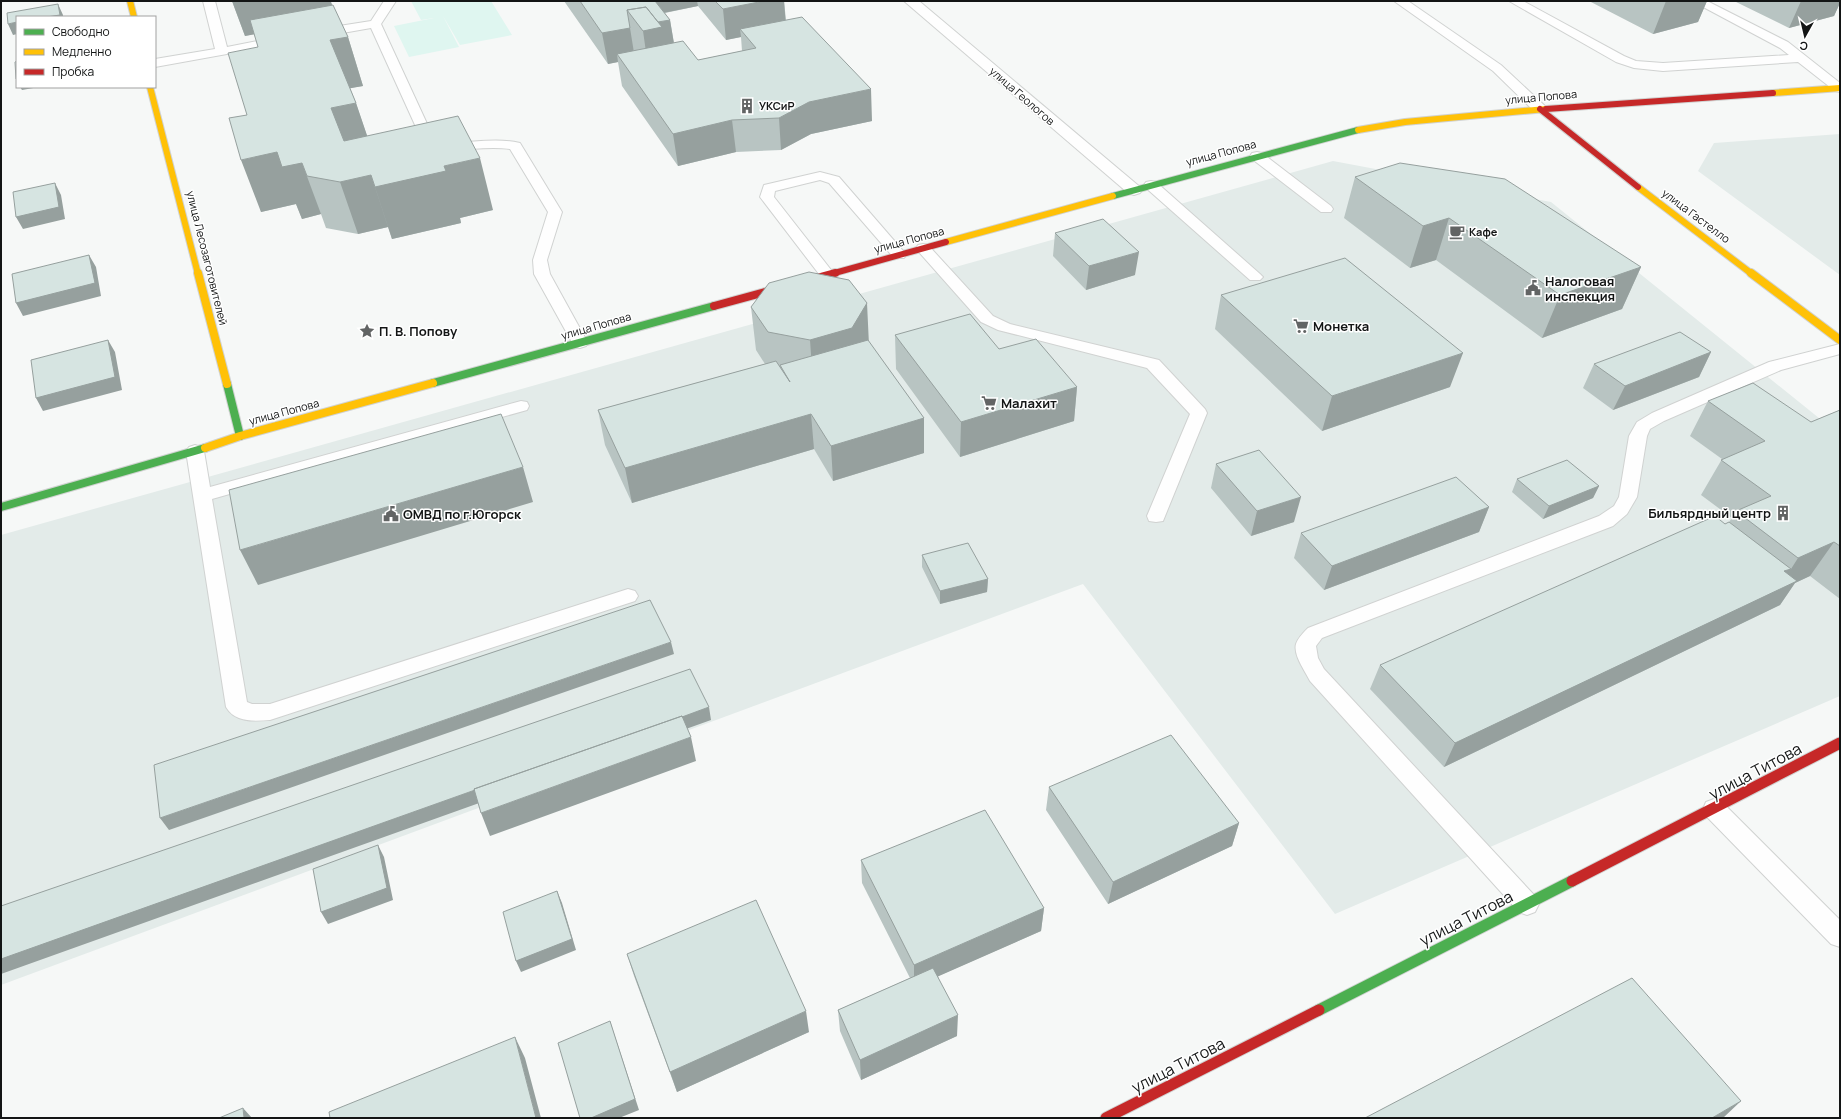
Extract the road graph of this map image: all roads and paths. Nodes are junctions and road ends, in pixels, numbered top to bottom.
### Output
1 (130, 1) edge
2 (208, 1) edge
3 (390, 1) edge
4 (911, 1) edge
5 (1400, 1) edge
6 (1515, 1) edge
7 (1698, 1) edge
8 (134, 16) edge
9 (375, 24) junction
10 (222, 51) junction
11 (1801, 58) junction
12 (156, 63) edge
13 (150, 88) edge
14 (1840, 88) edge
15 (1540, 109) junction
16 (1257, 156) junction
17 (1151, 185) junction
18 (1134, 190) junction
19 (1326, 209) dead end
20 (923, 248) junction
21 (900, 255) junction
22 (827, 274) junction
23 (1255, 277) dead end
24 (1840, 340) edge
25 (580, 343) junction
26 (1840, 349) edge
27 (521, 406) dead end
28 (240, 436) junction
29 (195, 451) junction
30 (203, 495) junction
31 (1, 507) edge
32 (1156, 516) dead end
33 (628, 596) dead end
34 (1840, 743) edge
35 (1714, 809) junction
36 (1527, 904) junction
37 (1840, 936) edge
38 (1106, 1118) edge

1 - 8 main road
2 - 10 lane
3 - 9 lane
4 - 18 street, улица Геологов
5 - 15 lane
6 - 11 lane
7 - 11 lane
9 - 10 lane
9 - 25 lane
10 - 12 lane
11 - 14 lane
13 - 28 main road, улица Лесозаготовителей
14 - 15 main road, улица Попова
15 - 16 main road, улица Попова
15 - 24 main road, улица Гастелло
16 - 17 main road, улица Попова
16 - 19 lane
17 - 18 main road, улица Попова
17 - 23 lane
18 - 20 main road, улица Попова
20 - 21 main road, улица Попова
20 - 32 lane
21 - 22 main road, улица Попова
21 - 22 lane
22 - 25 main road, улица Попова
25 - 28 main road, улица Попова
26 - 36 lane
27 - 30 lane
28 - 29 main road, улица Попова
29 - 30 lane
29 - 31 main road, улица Попова
30 - 33 lane
34 - 35 main road, улица Титова
35 - 36 main road, улица Титова
35 - 37 lane
36 - 38 main road, улица Титова

